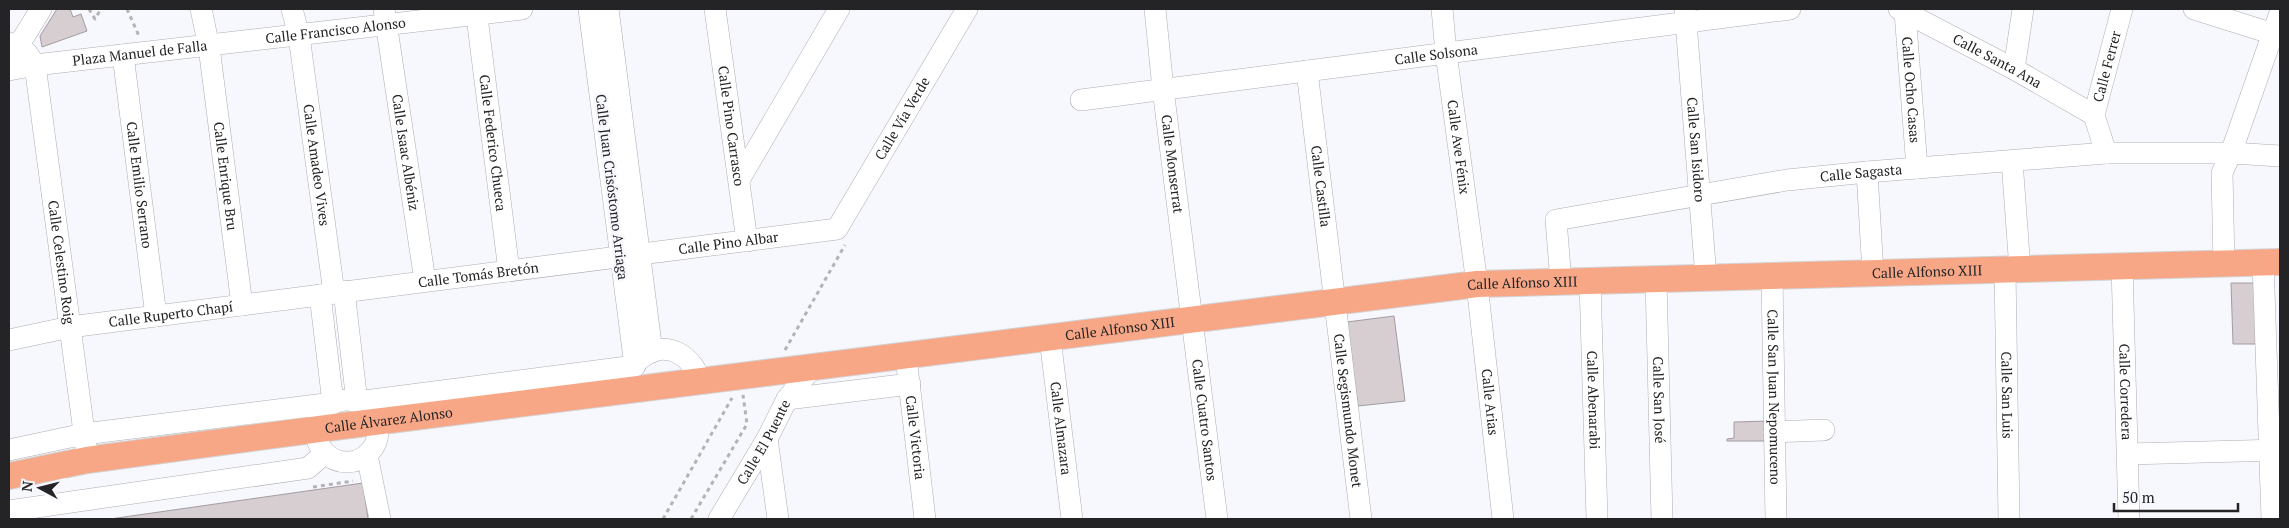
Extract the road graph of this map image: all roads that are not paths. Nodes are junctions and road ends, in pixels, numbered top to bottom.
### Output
1 (41, 9) edge
2 (201, 9) edge
3 (292, 9) edge
4 (522, 9) edge
5 (589, 9) edge
6 (608, 9) edge
7 (715, 9) edge
8 (839, 9) edge
9 (967, 9) edge
10 (1156, 9) edge
11 (1442, 9) edge
12 (1790, 9) edge
13 (2023, 9) edge
14 (2122, 9) edge
15 (2194, 9) edge
16 (1902, 10) edge
17 (477, 11) edge
18 (2280, 13) edge
19 (1685, 16) edge
20 (386, 17) edge
21 (299, 36) junction
22 (2277, 36) edge
23 (209, 47) junction
24 (11, 49) edge
25 (1446, 53) junction
26 (133, 54) junction
27 (35, 65) junction
28 (2014, 69) junction
29 (9, 70) edge
30 (1307, 71) junction
31 (1164, 90) junction
32 (1081, 100) dead end
33 (2094, 115) junction
34 (2232, 152) junction
35 (2106, 153) junction
36 (2280, 156) edge
37 (2012, 161) junction
38 (1917, 168) junction
39 (1867, 172) junction
40 (739, 180) junction
41 (1700, 194) junction
42 (837, 229) joint
43 (747, 241) junction
44 (630, 257) junction
45 (2272, 262) edge
46 (2224, 263) junction
47 (2122, 266) junction
48 (2012, 269) junction
49 (509, 271) junction
50 (1873, 273) junction
51 (1772, 276) junction
52 (1706, 278) junction
53 (1656, 280) junction
54 (425, 281) junction
55 (1590, 281) junction
56 (1561, 282) junction
57 (1477, 284) junction
58 (333, 293) junction
59 (1334, 302) junction
60 (242, 304) junction
61 (156, 316) junction
62 (1193, 320) junction
63 (70, 327) junction
64 (1050, 338) junction
65 (9, 340) edge
66 (652, 352) junction
67 (906, 357) junction
68 (811, 369) junction
69 (770, 374) joint
70 (632, 378) junction
71 (701, 382) junction
72 (910, 384) junction
73 (787, 399) junction
74 (357, 402) junction
75 (333, 404) junction
76 (377, 422) junction
77 (1824, 430) dead end
78 (1774, 432) junction
79 (84, 434) junction
80 (767, 438) junction
81 (321, 441) junction
82 (9, 450) edge
83 (2275, 450) edge
84 (2128, 454) junction
85 (367, 455) junction
86 (88, 460) junction
87 (9, 476) edge
88 (9, 511) edge
89 (380, 519) edge
90 (719, 519) edge
91 (778, 519) edge
92 (925, 519) edge
93 (1072, 519) edge
94 (1217, 519) edge
95 (1361, 519) edge
96 (1504, 519) edge
97 (1597, 519) edge
98 (1662, 519) edge
99 (1776, 519) edge
100 (2010, 519) edge
101 (2130, 519) edge
102 (2272, 519) edge

1 - 24 street
2 - 23 street, Plaza Manuel de Falla
3 - 21 street, Calle Amadeo Vives
4 - 17 street, Calle Francisco Alonso
5 - 44 street, Calle Juan Crisóstomo Arriaga
6 - 44 street, Calle Juan Crisóstomo Arriaga
7 - 40 street, Calle Pino Carrasco
8 - 40 street
9 - 42 street, Calle Vía Verde
10 - 31 street, Calle Monserrat
11 - 25 street, Calle Ave Fénix
12 - 19 street, Calle Solsona
13 - 28 street
14 - 33 street, Calle Ferrer
15 - 22 street
16 - 28 street, Calle Santa Ana
16 - 38 street, Calle Ocho Casas
17 - 20 street, Calle Francisco Alonso
17 - 49 street, Calle Federico Chueca
18 - 22 street
19 - 25 street, Calle Solsona
19 - 41 street, Calle San Isidoro
20 - 21 street, Calle Francisco Alonso
20 - 54 street, Calle Isaac Albéniz
21 - 23 street, Calle Francisco Alonso
21 - 58 street, Calle Amadeo Vives
22 - 34 street
23 - 26 street, Plaza Manuel de Falla
23 - 60 street, Calle Enrique Bru
24 - 27 street
25 - 30 street, Calle Solsona
25 - 57 street, Calle Ave Fénix
26 - 27 street, Plaza Manuel de Falla
26 - 61 street, Calle Emilio Serrano
27 - 29 street, Plaza Manuel de Falla
27 - 63 street, Calle Celestino Roig
28 - 33 street, Calle Santa Ana
30 - 31 street, Calle Solsona
30 - 59 street, Calle Castilla
31 - 32 street, Calle Solsona
31 - 62 street, Calle Monserrat
33 - 35 street, Calle Ferrer
34 - 35 street, Calle Sagasta
34 - 36 street, Calle Sagasta
34 - 46 street
35 - 37 street, Calle Sagasta
37 - 38 street, Calle Sagasta
37 - 48 street, Calle San Luis
38 - 39 street, Calle Sagasta
39 - 41 street, Calle Sagasta
39 - 50 street
40 - 43 street, Calle Pino Carrasco
41 - 52 street, Calle San Isidoro
41 - 56 street, Calle Sagasta
42 - 43 street, Calle Pino Albar
43 - 44 street, Calle Pino Albar
44 - 49 street, Calle Tomás Bretón
44 - 66 street, Calle Juan Crisóstomo Arriaga
44 - 70 street, Calle Juan Crisóstomo Arriaga
45 - 46 main road, Calle Alfonso XIII
45 - 83 street
46 - 47 main road, Calle Alfonso XIII
47 - 48 main road, Calle Alfonso XIII
47 - 84 street, Calle Corredera
48 - 50 main road, Calle Alfonso XIII
48 - 100 street, Calle San Luis
49 - 54 street, Calle Tomás Bretón
50 - 51 main road, Calle Alfonso XIII
51 - 52 main road, Calle Alfonso XIII
51 - 78 street, Calle San Juan Nepomuceno
52 - 53 main road, Calle Alfonso XIII
53 - 55 main road, Calle Alfonso XIII
53 - 98 street, Calle San José
54 - 58 street, Calle Tomás Bretón
55 - 56 main road, Calle Alfonso XIII
55 - 97 street, Calle Abenarabi
56 - 57 main road, Calle Alfonso XIII
57 - 59 main road, Calle Alfonso XIII
57 - 96 street, Calle Arias
58 - 60 street, Calle Ruperto Chapí
58 - 74 street
58 - 75 street
59 - 62 main road, Calle Alfonso XIII
59 - 95 street, Calle Segismundo Monet
60 - 61 street, Calle Ruperto Chapí
61 - 63 street, Calle Ruperto Chapí
62 - 64 main road, Calle Alfonso XIII
62 - 94 street, Calle Cuatro Santos
63 - 65 street, Calle Ruperto Chapí
63 - 79 street, Calle Celestino Roig
64 - 67 main road, Calle Alfonso XIII
64 - 93 street, Calle Almazara
66 - 70 street
66 - 71 street
67 - 68 main road, Calle Alfonso XIII
67 - 72 street, Calle Victoria
68 - 69 main road, Calle Alfonso XIII
68 - 73 street, Calle El Puente
69 - 71 main road, Calle Álvarez Alonso
70 - 71 main road, Calle Álvarez Alonso
70 - 74 street, Calle Álvarez Alonso
70 - 76 main road, Calle Álvarez Alonso
72 - 73 street
72 - 92 street, Calle Victoria
73 - 80 street, Calle El Puente
74 - 75 street, Calle Álvarez Alonso
74 - 76 street
75 - 79 street, Calle Álvarez Alonso
75 - 81 street
76 - 81 main road, Calle Álvarez Alonso
76 - 85 street
77 - 78 street
78 - 99 street, Calle San Juan Nepomuceno
79 - 82 street, Calle Álvarez Alonso
79 - 86 street, Calle Celestino Roig
80 - 90 street, Calle El Puente
80 - 91 street
81 - 85 street
81 - 86 main road, Calle Álvarez Alonso
81 - 88 street, Calle Álvarez Alonso
83 - 84 street
83 - 102 street
84 - 101 street, Calle Corredera
85 - 89 street
86 - 87 main road, Calle Álvarez Alonso

